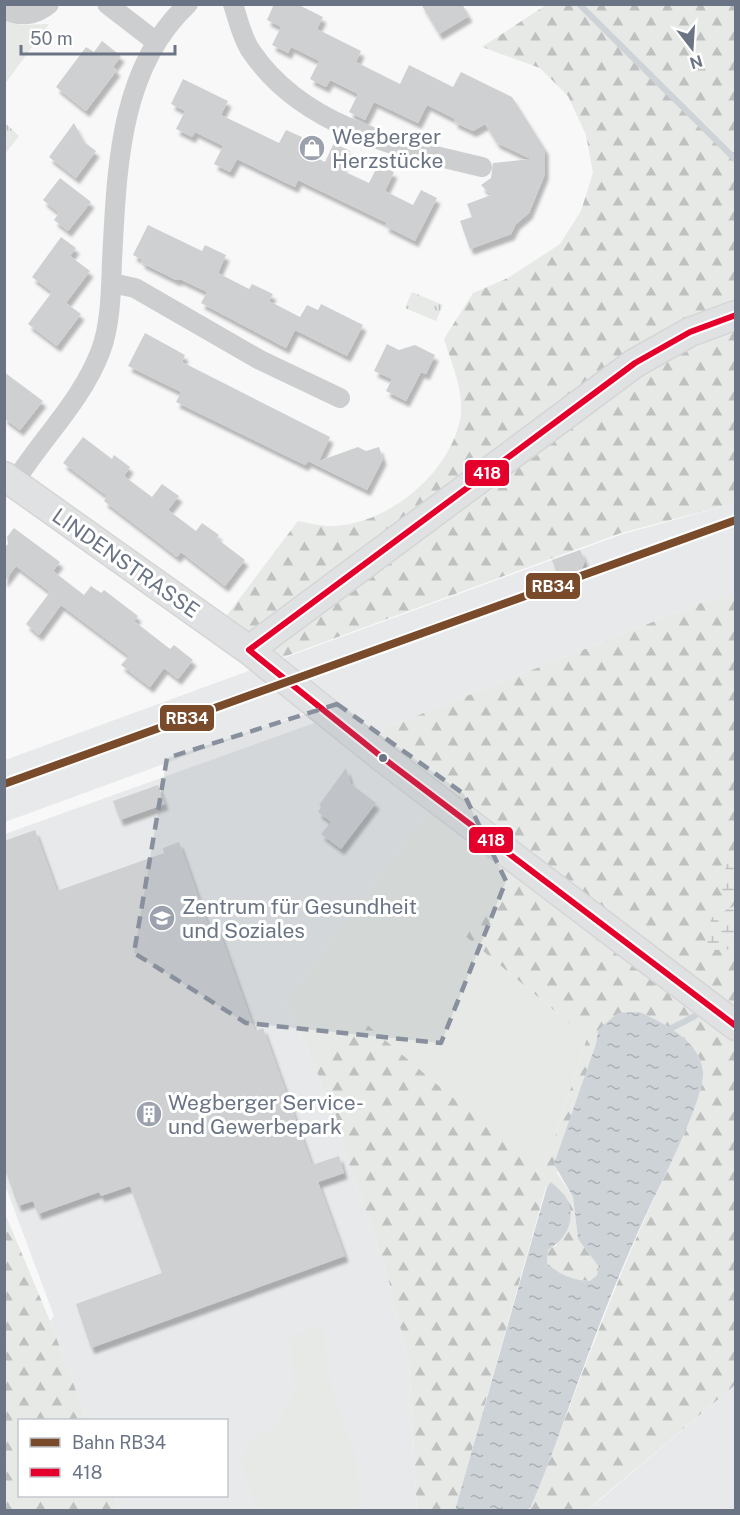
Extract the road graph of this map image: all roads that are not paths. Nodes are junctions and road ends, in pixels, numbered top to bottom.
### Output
1 (49, 4) edge
2 (107, 4) edge
3 (188, 4) edge
4 (232, 4) edge
5 (4, 9) edge
6 (155, 41) junction
7 (482, 167) dead end
8 (112, 283) junction
9 (735, 315) edge
10 (340, 398) dead end
11 (9, 480) edge
12 (249, 650) junction
13 (735, 1026) edge

1 - 5 street
2 - 6 street
3 - 6 street
4 - 7 street
6 - 8 street
8 - 10 street
8 - 11 street
9 - 12 street
11 - 12 street, LINDENSTRASSE
12 - 13 street, LINDENSTRASSE

